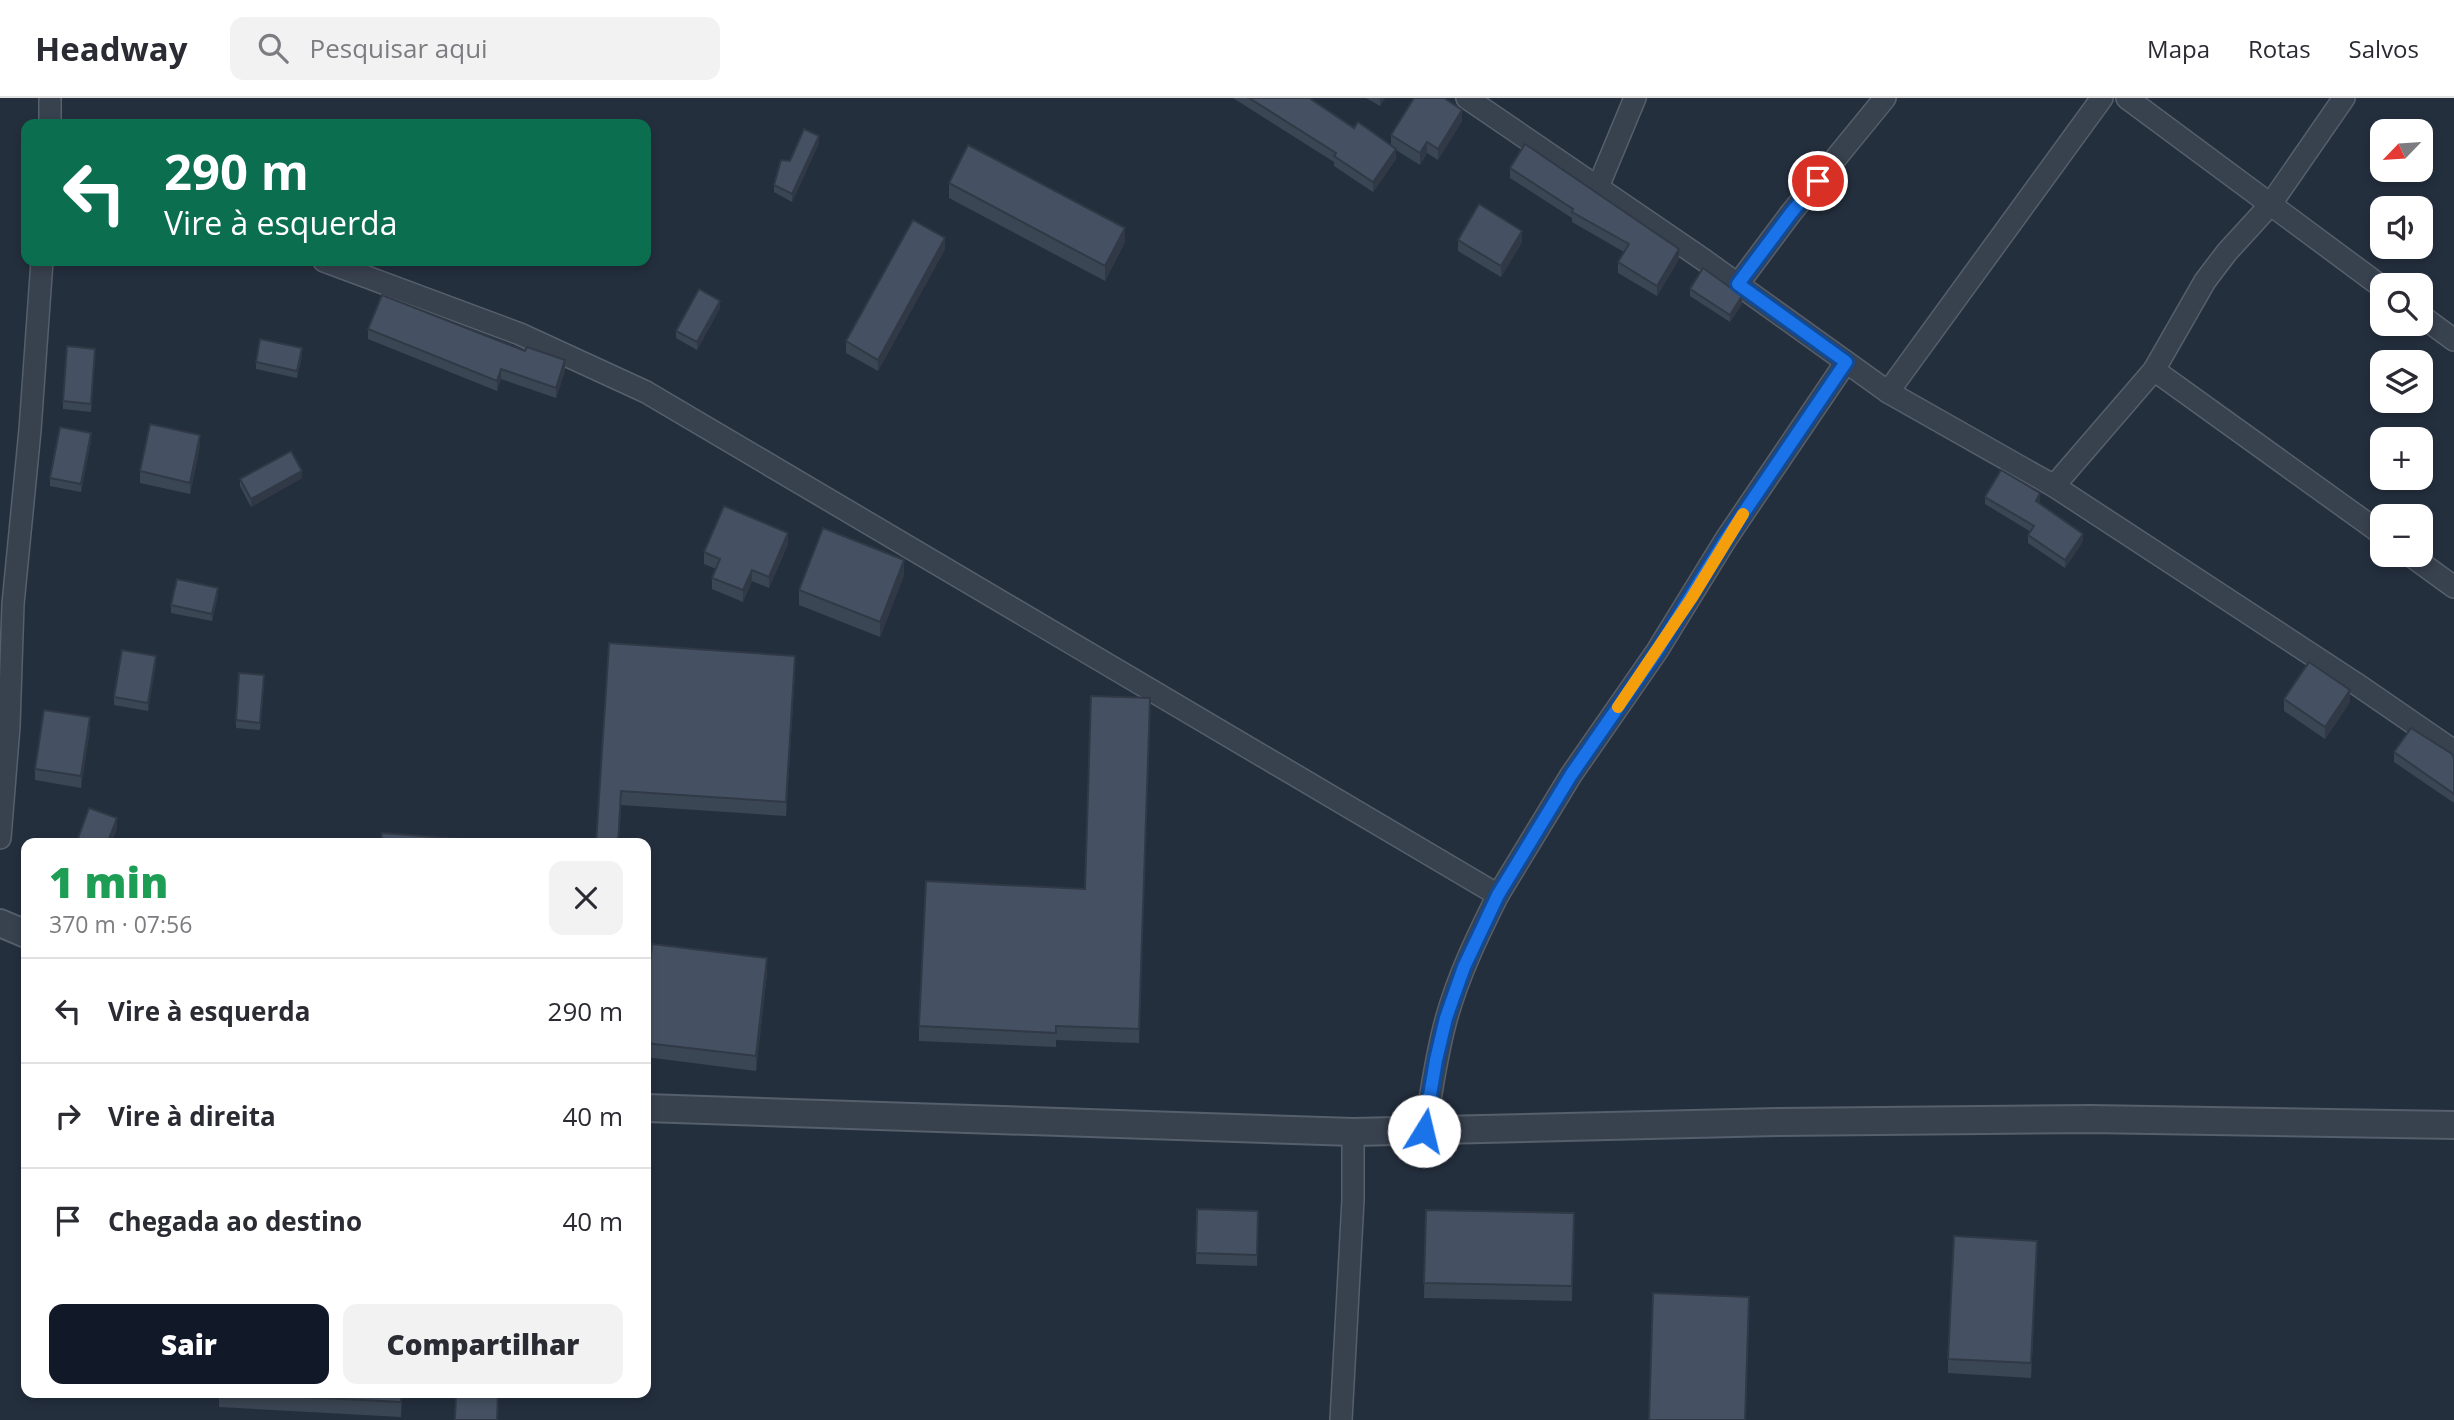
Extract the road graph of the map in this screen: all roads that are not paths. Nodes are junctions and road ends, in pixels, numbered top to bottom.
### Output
1 (50, 98) edge
2 (1467, 98) edge
3 (1636, 98) edge
4 (1885, 98) edge
5 (2102, 98) edge
6 (2127, 98) edge
7 (2344, 98) edge
8 (50, 119) edge
9 (1598, 187) junction
10 (2270, 205) junction
11 (42, 266) edge
12 (337, 266) edge
13 (2370, 278) edge
14 (1738, 284) junction
15 (2433, 325) edge
16 (2454, 340) edge
17 (1846, 362) junction
18 (2154, 370) junction
19 (1888, 392) junction
20 (2054, 486) junction
21 (2370, 525) edge
22 (2426, 567) edge
23 (2454, 587) edge
24 (6, 601) edge
25 (2454, 751) edge
26 (0, 838) edge
27 (1498, 895) junction
28 (0, 923) edge
29 (21, 932) edge
30 (651, 1108) edge
31 (2454, 1125) edge
32 (1424, 1131) junction
33 (1353, 1132) junction
34 (1341, 1420) edge

1 - 8 street
2 - 9 street
3 - 9 street
4 - 14 street
5 - 19 street
6 - 10 street
7 - 10 street
9 - 14 street
10 - 13 street
10 - 18 street
11 - 24 street
12 - 27 street
14 - 17 street
15 - 16 street
17 - 19 street
17 - 27 street
18 - 20 street
18 - 21 street
19 - 20 street
20 - 25 street
22 - 23 street
24 - 26 street
27 - 32 street
28 - 29 street
30 - 33 street
31 - 32 street
32 - 33 street
33 - 34 street

